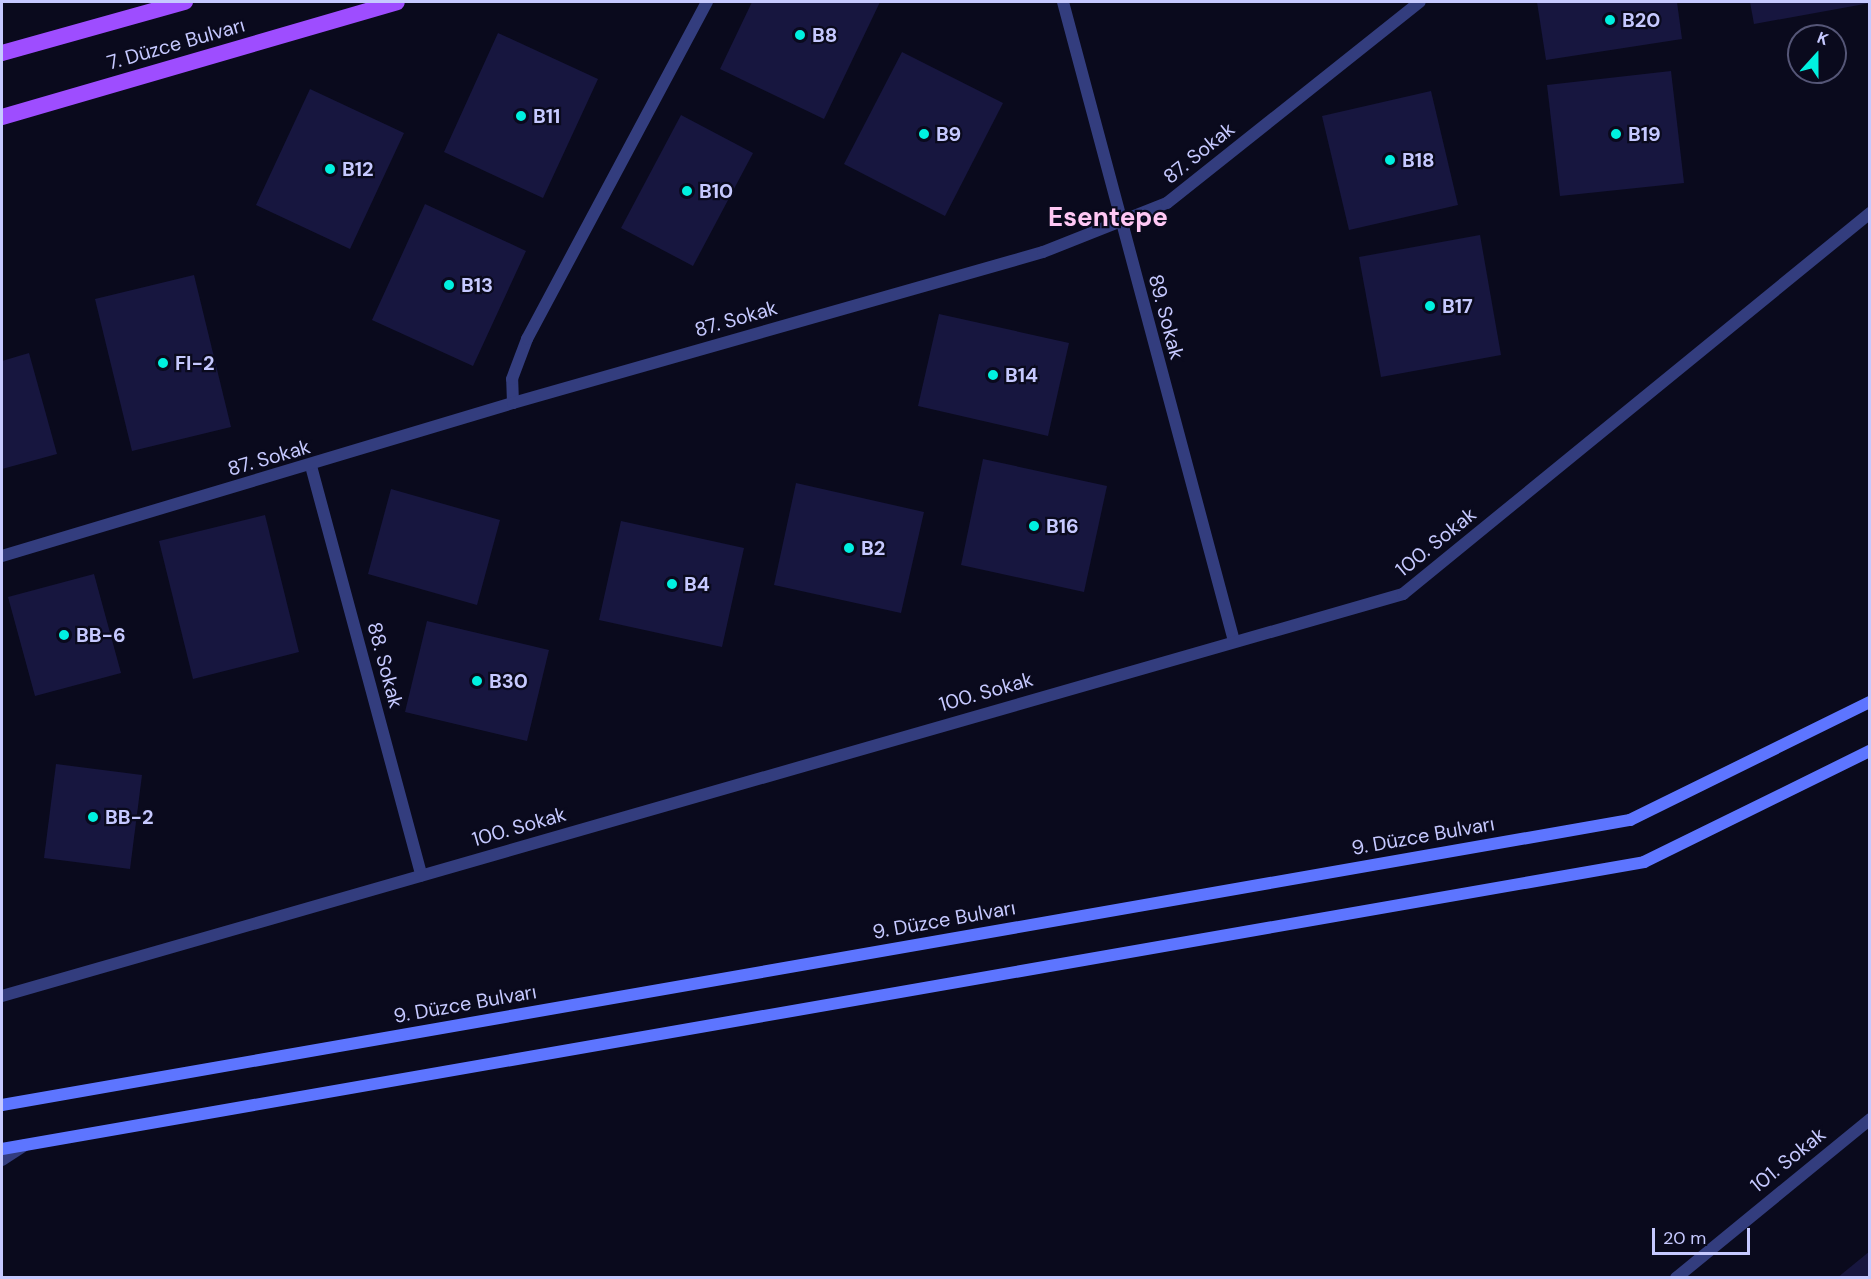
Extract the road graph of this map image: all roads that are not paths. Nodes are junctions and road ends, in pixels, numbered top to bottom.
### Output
1 (185, 2) edge
2 (397, 2) edge
3 (707, 2) edge
4 (1063, 2) edge
5 (1420, 2) edge
6 (2, 53) edge
7 (2, 117) edge
8 (1869, 213) edge
9 (1120, 222) junction
10 (513, 403) junction
11 (311, 466) junction
12 (2, 556) edge
13 (1234, 641) junction
14 (1869, 702) edge
15 (1869, 751) edge
16 (421, 875) junction
17 (2, 996) edge
18 (2, 1105) edge
19 (1868, 1122) edge
20 (25, 1145) junction
21 (2, 1149) edge
22 (2, 1160) edge
23 (1676, 1278) edge

1 - 6 main road
2 - 7 main road, 7. Düzce Bulvarı
3 - 10 street
4 - 9 street, 89. Sokak
5 - 9 street, 87. Sokak
8 - 13 street, 100. Sokak
9 - 10 street, 87. Sokak
9 - 13 street, 89. Sokak
10 - 11 street, 87. Sokak
11 - 12 street, 87. Sokak
11 - 16 street, 88. Sokak
13 - 16 street, 100. Sokak
14 - 18 main road, 9. Düzce Bulvarı
15 - 20 main road
16 - 17 street, 100. Sokak
19 - 23 street, 101. Sokak
20 - 21 main road
20 - 22 street

